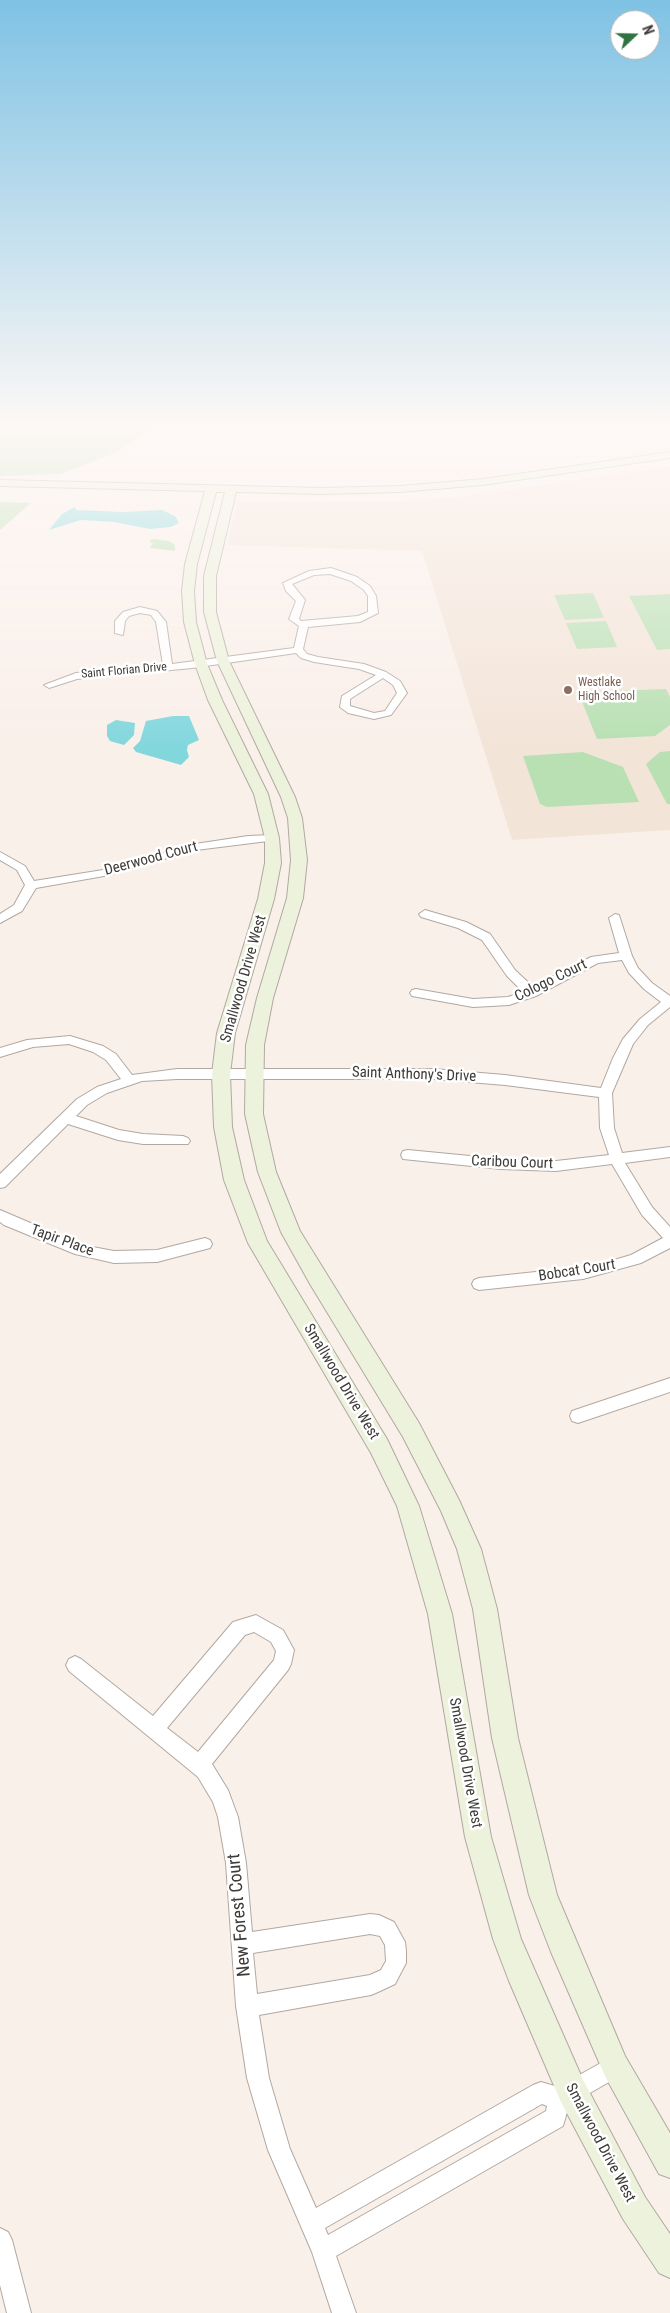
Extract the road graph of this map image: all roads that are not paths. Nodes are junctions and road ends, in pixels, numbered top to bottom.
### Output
1 (200, 531) edge
2 (220, 531) edge
3 (218, 540) junction
4 (189, 576) junction
5 (210, 576) junction
6 (304, 625) junction
7 (120, 633) dead end
8 (298, 650) junction
9 (223, 660) junction
10 (201, 664) junction
11 (168, 667) junction
12 (383, 674) junction
13 (49, 685) dead end
14 (272, 838) junction
15 (0, 855) edge
16 (31, 885) junction
17 (425, 914) dead end
18 (615, 918) dead end
19 (0, 919) edge
20 (626, 956) junction
21 (416, 993) dead end
22 (532, 993) junction
23 (670, 1001) edge
24 (0, 1053) edge
25 (221, 1074) junction
26 (252, 1074) junction
27 (129, 1080) junction
28 (606, 1093) junction
29 (65, 1118) junction
30 (183, 1141) dead end
31 (670, 1152) edge
32 (408, 1155) dead end
33 (616, 1160) junction
34 (0, 1183) edge
35 (3, 1222) edge
36 (670, 1236) edge
37 (670, 1241) edge
38 (205, 1244) dead end
39 (480, 1284) dead end
40 (670, 1385) edge
41 (578, 1416) dead end
42 (75, 1665) dead end
43 (155, 1728) junction
44 (199, 1765) junction
45 (244, 1944) junction
46 (247, 2006) junction
47 (615, 2066) junction
48 (566, 2095) junction
49 (670, 2163) edge
50 (311, 2223) junction
51 (0, 2240) edge
52 (323, 2251) junction
53 (670, 2262) edge
54 (14, 2311) edge
55 (344, 2313) edge

1 - 4 street, Smallwood Drive West
2 - 3 street, Smallwood Drive West
3 - 4 street
3 - 5 street, Smallwood Drive West
4 - 5 street
4 - 10 street, Smallwood Drive West
5 - 9 street, Smallwood Drive West
6 - 6 street
6 - 8 street
7 - 11 street
8 - 9 street, Saint Florian Drive
8 - 12 street
9 - 10 street, Saint Florian Drive
9 - 26 street, Smallwood Drive West
10 - 11 street, Saint Florian Drive
10 - 14 street, Smallwood Drive West
11 - 13 street, Saint Florian Drive
12 - 12 street
14 - 16 street, Deerwood Court
14 - 25 street, Smallwood Drive West
15 - 16 street
16 - 19 street
17 - 22 street
18 - 20 street
20 - 22 street, Cologo Court
20 - 23 street
21 - 22 street, Cologo Court
23 - 28 street
24 - 27 street
25 - 26 street, Saint Anthony's Drive
25 - 27 street, Saint Anthony's Drive
25 - 48 street, Smallwood Drive West
26 - 28 street, Saint Anthony's Drive
26 - 47 street, Smallwood Drive West
27 - 29 street, Saint Anthony's Drive
28 - 33 street
29 - 30 street
29 - 34 street, Saint Anthony's Drive
31 - 33 street, Caribou Court
32 - 33 street, Caribou Court
33 - 36 street
35 - 38 street, Tapir Place
37 - 39 street, Bobcat Court
40 - 41 street
42 - 43 street, New Forest Court
43 - 44 street, New Forest Court
43 - 44 street
44 - 45 street, New Forest Court
45 - 46 street, New Forest Court
45 - 46 street
46 - 50 street, New Forest Court
47 - 48 street
47 - 49 street, Smallwood Drive West
48 - 50 street
48 - 52 street
48 - 53 street, Smallwood Drive West
50 - 52 street, New Forest Court
51 - 54 street
52 - 55 street, New Forest Court

